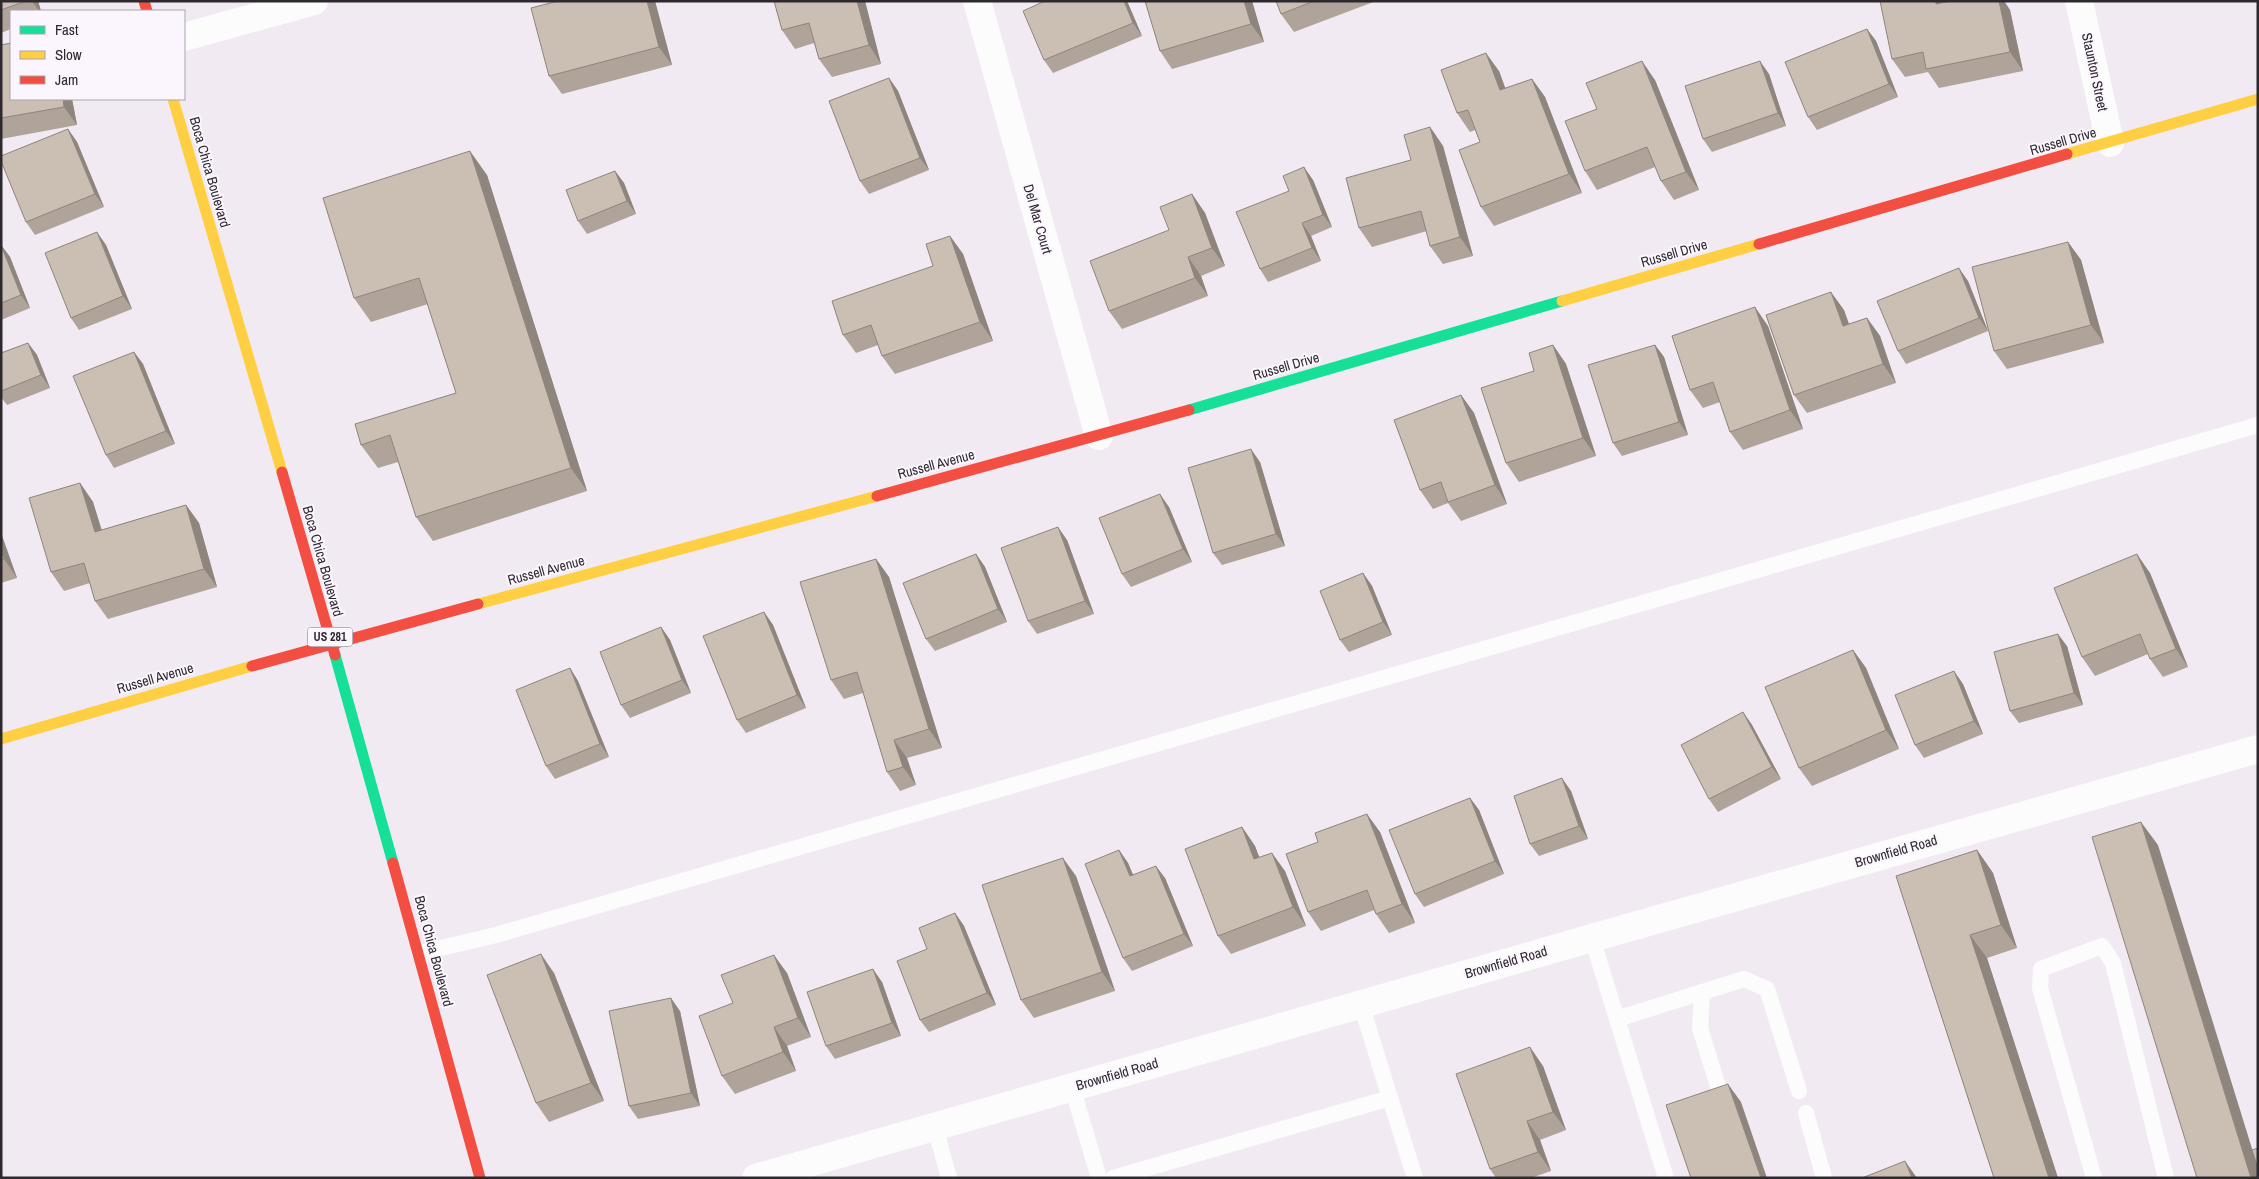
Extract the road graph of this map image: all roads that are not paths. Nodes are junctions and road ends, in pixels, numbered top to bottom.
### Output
1 (314, 1) edge
2 (977, 1) edge
3 (2080, 1) edge
4 (185, 38) edge
5 (2258, 99) edge
6 (172, 100) edge
7 (2110, 143) junction
8 (2258, 425) edge
9 (1099, 436) junction
10 (332, 643) junction
11 (1, 739) edge
12 (2258, 749) edge
13 (1592, 938) junction
14 (420, 953) junction
15 (1702, 992) junction
16 (1361, 1004) junction
17 (1617, 1019) junction
18 (1072, 1087) junction
19 (1799, 1091) dead end
20 (1390, 1098) junction
21 (1725, 1107) edge
22 (1806, 1113) dead end
23 (935, 1127) junction
24 (480, 1178) edge
25 (756, 1178) edge
26 (949, 1178) edge
27 (1099, 1178) edge
28 (1113, 1178) edge
29 (1415, 1178) edge
30 (1666, 1178) edge
31 (1824, 1178) edge
32 (2094, 1178) edge
33 (2166, 1178) edge

1 - 4 street
2 - 9 street, Del Mar Court
3 - 7 street, Staunton Street
5 - 7 street, Russell Drive
6 - 10 street, Boca Chica Boulevard / US 281
7 - 9 street, Russell Drive
8 - 14 lane
9 - 10 street, Russell Avenue
10 - 11 street, Russell Avenue
10 - 14 street, Boca Chica Boulevard / US 281
12 - 13 street, Brownfield Road
13 - 16 street, Brownfield Road
13 - 17 lane
14 - 24 street, Boca Chica Boulevard / US 281
15 - 17 lane
15 - 19 lane
15 - 21 lane
16 - 18 street, Brownfield Road
16 - 20 lane
17 - 30 lane
18 - 23 street, Brownfield Road
18 - 27 lane
20 - 28 lane
20 - 29 lane
22 - 31 lane
23 - 25 street, Brownfield Road
23 - 26 lane
32 - 33 lane

